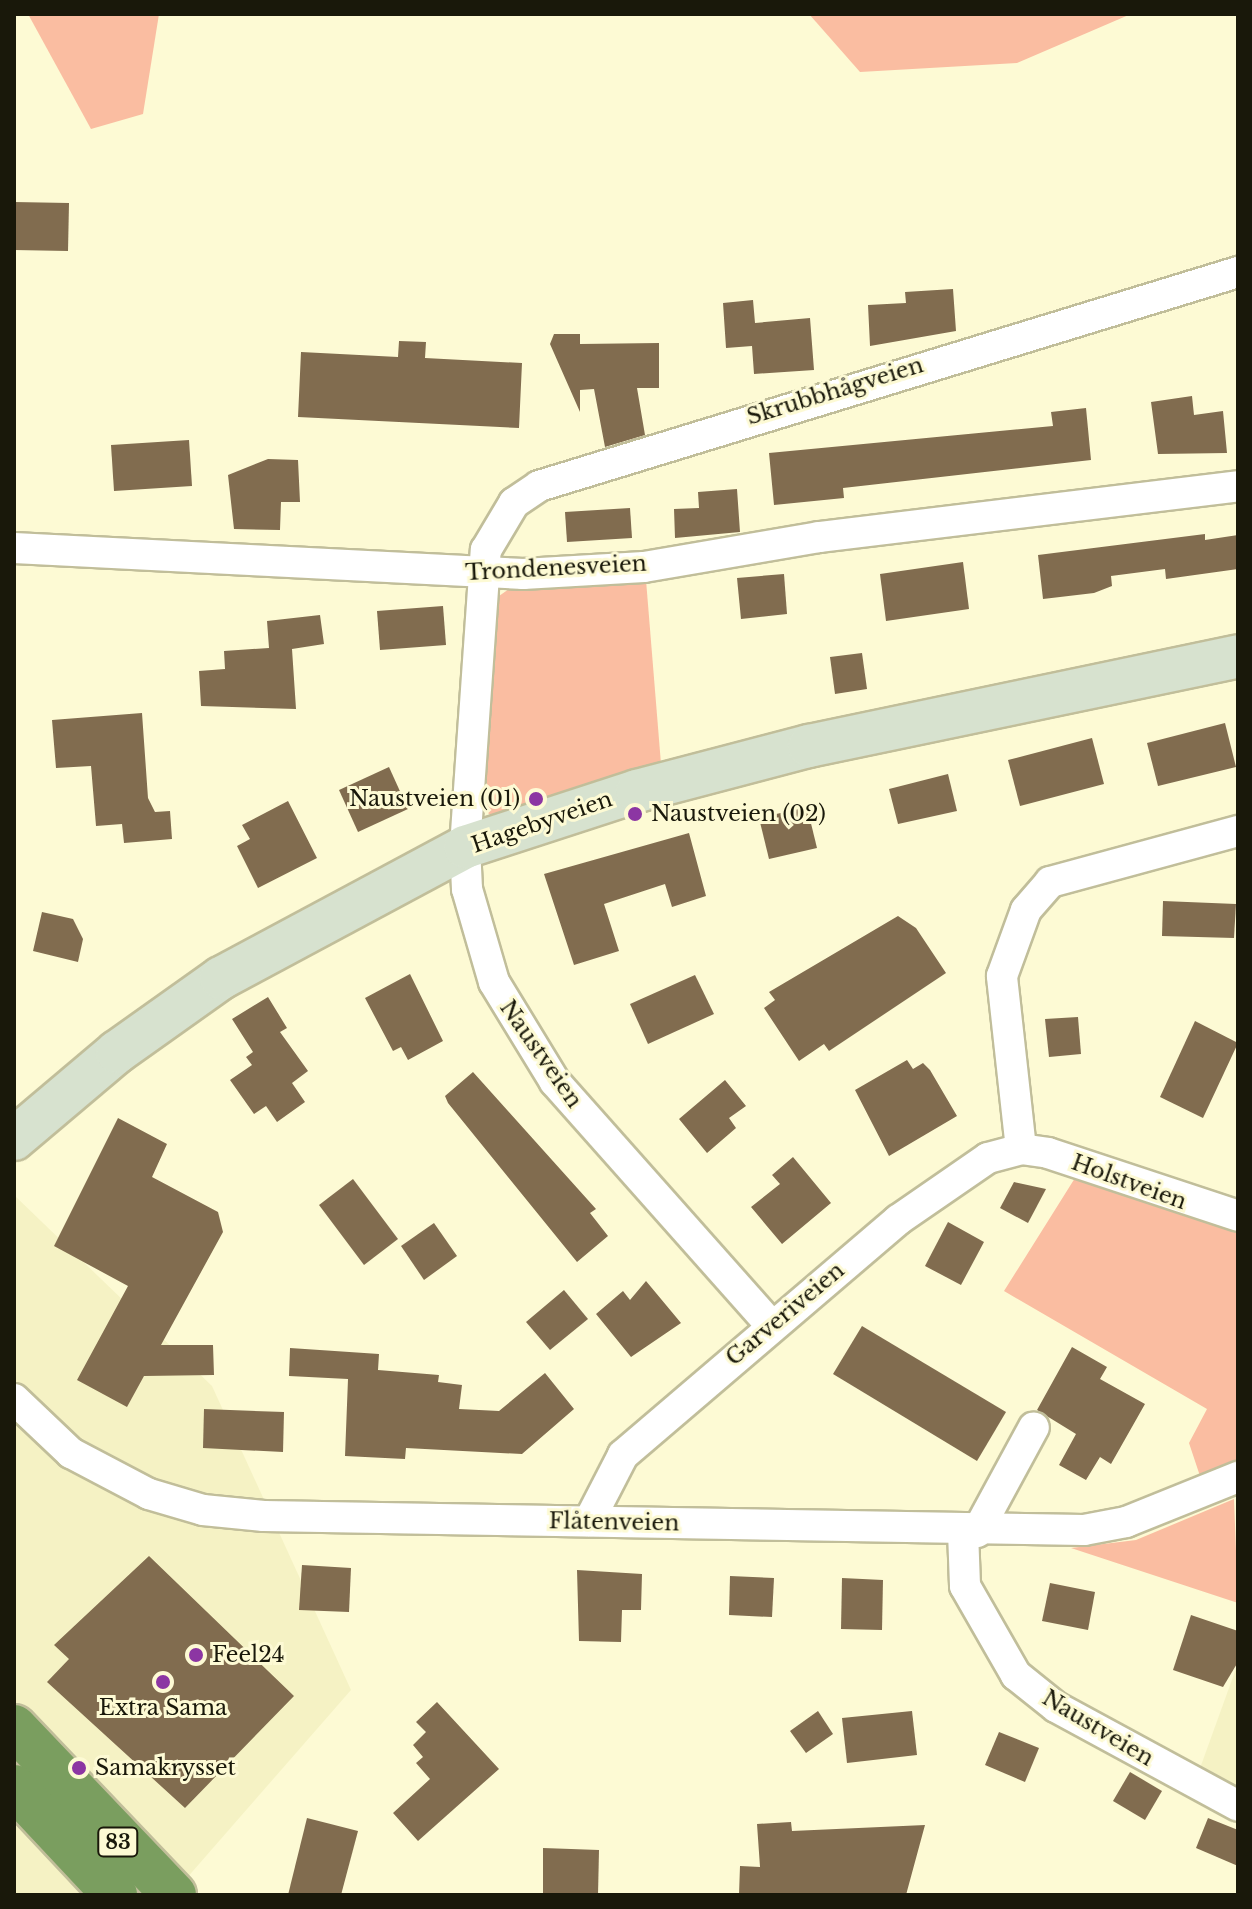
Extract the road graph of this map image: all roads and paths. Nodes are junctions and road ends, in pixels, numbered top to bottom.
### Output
1 (1238, 272) edge
2 (1238, 486) edge
3 (14, 548) edge
4 (484, 574) junction
5 (1238, 656) edge
6 (1238, 831) edge
7 (465, 847) junction
8 (14, 1139) edge
9 (1021, 1149) junction
10 (1238, 1216) edge
11 (770, 1324) junction
12 (14, 1399) edge
13 (1034, 1427) dead end
14 (1238, 1477) edge
15 (589, 1521) junction
16 (970, 1532) junction
17 (14, 1727) edge
18 (32, 1805) edge
19 (1238, 1806) edge
20 (115, 1895) edge
21 (174, 1895) edge

1 - 4 street, Skrubbhågveien
2 - 4 street, Trondenesveien
3 - 4 street, Trondenesveien
4 - 7 street, Naustveien
5 - 7 main road, Hagebyveien
6 - 9 street
7 - 8 main road, Hagebyveien
7 - 11 street, Naustveien
9 - 10 street, Holstveien
9 - 11 street, Garveriveien
11 - 15 street, Garveriveien
12 - 15 street, Flåtenveien
13 - 16 street
14 - 16 street, Flåtenveien
15 - 16 street, Flåtenveien
16 - 19 street, Naustveien
17 - 18 highway, 83
18 - 20 highway, 83
18 - 21 highway, 83

